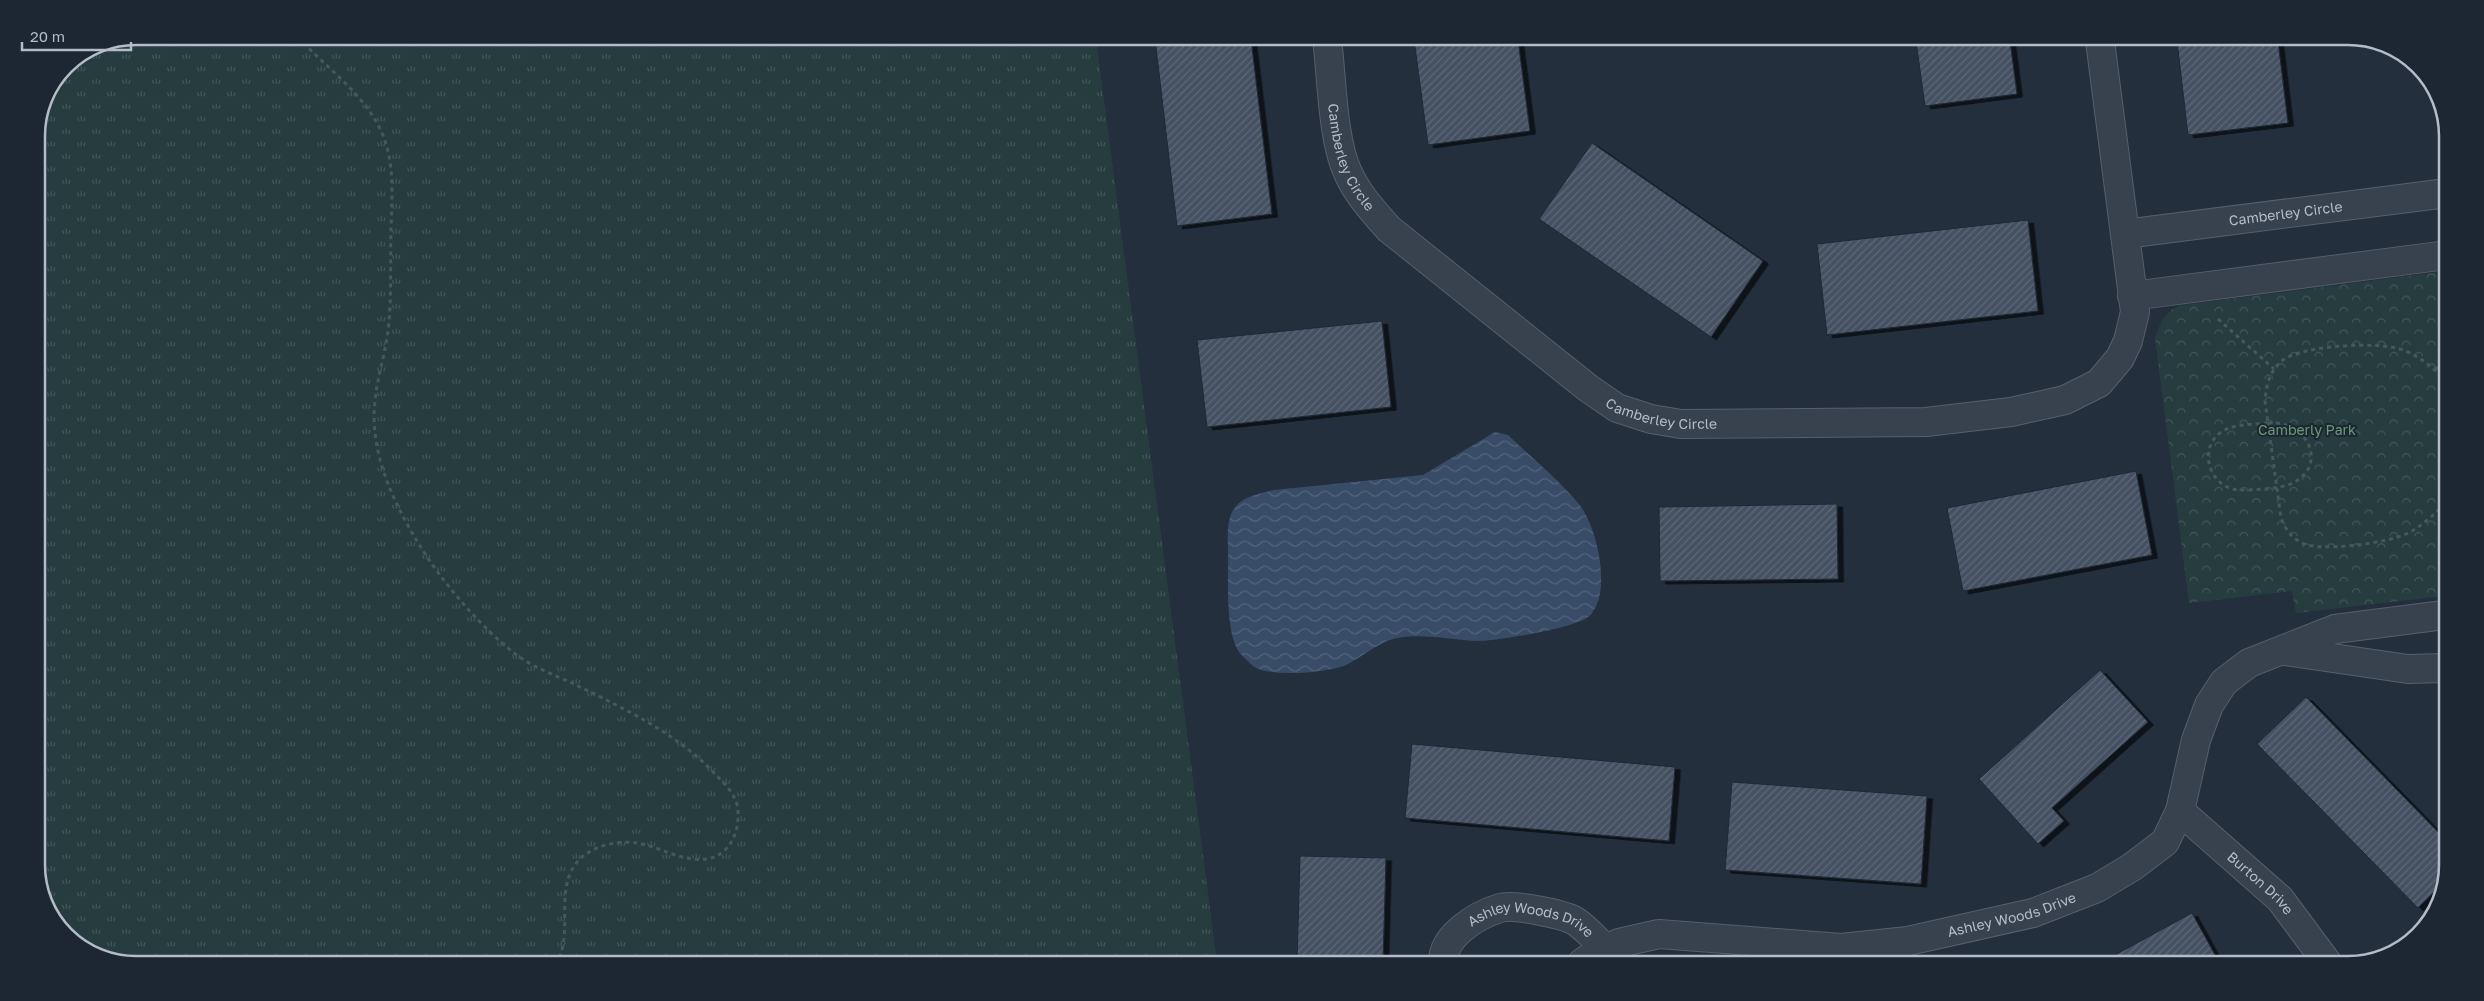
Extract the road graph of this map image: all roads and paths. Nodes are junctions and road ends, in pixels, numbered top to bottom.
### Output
1 (306, 45) edge
2 (1328, 45) edge
3 (2100, 45) edge
4 (2439, 194) edge
5 (2124, 234) junction
6 (2439, 256) edge
7 (2132, 296) junction
8 (2218, 319) dead end
9 (2439, 365) edge
10 (2274, 369) junction
11 (2435, 370) junction
12 (2439, 374) edge
13 (2268, 423) junction
14 (2277, 487) junction
15 (2439, 508) edge
16 (2439, 616) edge
17 (2283, 651) junction
18 (2439, 668) edge
19 (2180, 811) junction
20 (1606, 949) junction
21 (560, 956) edge
22 (1443, 956) edge
23 (1594, 956) edge
24 (2323, 956) edge

1 - 21 path
2 - 7 street, Camberley Circle
3 - 5 street, Camberley Circle
4 - 5 street, Camberley Circle
5 - 7 street, Camberley Circle
6 - 7 street
8 - 10 path
9 - 11 path
10 - 11 path
10 - 13 path
11 - 12 path
13 - 14 path
13 - 14 path
13 - 14 path
14 - 15 path
16 - 17 street, Ashley Woods Drive
17 - 18 street, Ashley Woods Drive
17 - 19 street, Ashley Woods Drive
19 - 20 street, Ashley Woods Drive
19 - 24 street, Burton Drive
20 - 22 street, Ashley Woods Drive
20 - 23 street, Ashley Woods Drive

